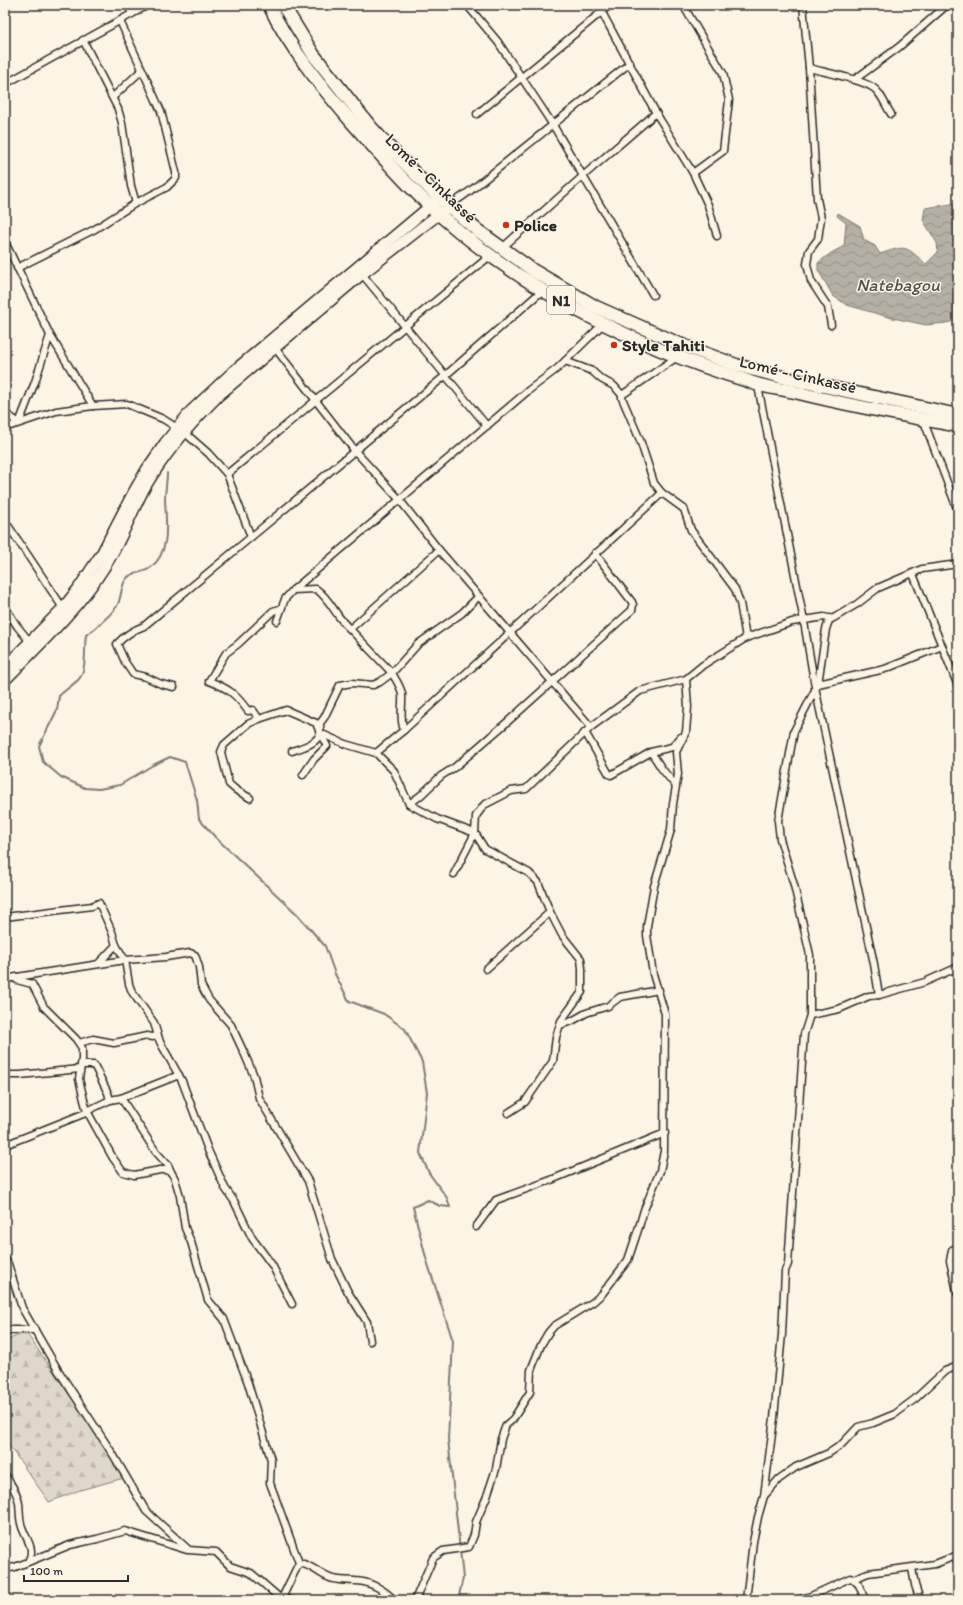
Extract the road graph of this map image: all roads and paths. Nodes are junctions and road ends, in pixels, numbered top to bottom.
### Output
1 (128, 5) edge
2 (148, 5) edge
3 (268, 5) edge
4 (282, 5) edge
5 (467, 5) edge
6 (598, 5) edge
7 (610, 5) edge
8 (683, 5) edge
9 (803, 5) edge
10 (947, 5) edge
11 (602, 12) junction
12 (132, 14) junction
13 (120, 21) junction
14 (84, 40) junction
15 (630, 63) junction
16 (809, 68) junction
17 (142, 70) junction
18 (521, 79) junction
19 (854, 80) junction
20 (5, 84) edge
21 (113, 97) junction
22 (656, 113) junction
23 (476, 114) dead end
24 (890, 114) dead end
25 (553, 125) junction
26 (693, 173) junction
27 (583, 176) junction
28 (439, 198) junction
29 (136, 203) junction
30 (430, 206) junction
31 (444, 210) junction
32 (717, 236) dead end
33 (5, 242) edge
34 (502, 248) junction
35 (491, 255) junction
36 (17, 268) junction
37 (362, 274) junction
38 (542, 290) junction
39 (653, 295) dead end
40 (604, 323) junction
41 (830, 325) dead end
42 (406, 326) junction
43 (50, 335) junction
44 (275, 348) junction
45 (677, 357) junction
46 (565, 361) junction
47 (446, 375) junction
48 (758, 386) junction
49 (622, 395) junction
50 (315, 400) junction
51 (93, 406) junction
52 (5, 413) edge
53 (958, 415) edge
54 (923, 419) junction
55 (19, 423) junction
56 (487, 426) junction
57 (958, 426) edge
58 (5, 429) edge
59 (181, 429) junction
60 (355, 451) junction
61 (227, 474) junction
62 (662, 492) junction
63 (399, 499) junction
64 (958, 511) edge
65 (5, 521) edge
66 (251, 537) junction
67 (439, 550) junction
68 (595, 553) junction
69 (958, 564) edge
70 (913, 574) junction
71 (293, 590) junction
72 (479, 596) junction
73 (5, 607) edge
74 (63, 608) junction
75 (280, 609) junction
76 (830, 618) junction
77 (277, 621) dead end
78 (804, 621) junction
79 (350, 629) junction
80 (510, 632) junction
81 (746, 638) junction
82 (30, 642) junction
83 (942, 646) junction
84 (5, 667) edge
85 (392, 674) junction
86 (686, 679) junction
87 (5, 680) edge
88 (553, 681) junction
89 (816, 686) junction
90 (958, 686) edge
91 (174, 687) dead end
92 (259, 718) junction
93 (592, 727) junction
94 (404, 730) junction
95 (585, 732) junction
96 (686, 732) junction
97 (320, 733) junction
98 (292, 751) dead end
99 (651, 752) junction
100 (376, 753) junction
101 (303, 775) dead end
102 (675, 785) junction
103 (250, 798) dead end
104 (409, 804) junction
105 (476, 824) junction
106 (464, 830) junction
107 (474, 833) junction
108 (454, 874) dead end
109 (550, 912) junction
110 (5, 917) edge
111 (116, 945) junction
112 (125, 960) junction
113 (98, 964) junction
114 (958, 967) edge
115 (486, 969) dead end
116 (17, 977) junction
117 (5, 979) edge
118 (659, 990) junction
119 (879, 995) junction
120 (810, 1015) junction
121 (560, 1025) junction
122 (158, 1036) junction
123 (79, 1044) junction
124 (80, 1067) junction
125 (5, 1075) edge
126 (179, 1075) junction
127 (121, 1098) junction
128 (110, 1100) junction
129 (88, 1112) junction
130 (508, 1113) dead end
131 (665, 1134) junction
132 (5, 1145) edge
133 (171, 1172) junction
134 (476, 1227) dead end
135 (958, 1247) edge
136 (5, 1260) edge
137 (958, 1295) edge
138 (292, 1304) dead end
139 (7, 1330) edge
140 (35, 1330) junction
141 (370, 1341) dead end
142 (958, 1366) edge
143 (5, 1475) edge
144 (764, 1496) junction
145 (189, 1550) junction
146 (958, 1555) edge
147 (28, 1562) junction
148 (299, 1563) junction
149 (5, 1568) edge
150 (912, 1568) junction
151 (853, 1579) junction
152 (281, 1600) edge
153 (291, 1600) edge
154 (394, 1600) edge
155 (415, 1600) edge
156 (747, 1600) edge
157 (753, 1600) edge
158 (797, 1600) edge
159 (865, 1600) edge
160 (920, 1600) edge

1 - 12 street
2 - 12 street
3 - 30 highway, Lomé - Cinkassé / N1
4 - 28 highway, Lomé - Cinkassé / N1
5 - 18 street
6 - 11 street
7 - 11 street
8 - 26 street
9 - 16 street
10 - 19 street
11 - 15 street
11 - 18 street
12 - 13 street
13 - 14 street
13 - 17 street
14 - 20 street
14 - 21 street
15 - 22 street
15 - 25 street
16 - 19 street
16 - 41 street
17 - 21 street
17 - 29 street
18 - 23 street
18 - 25 street
19 - 24 street
21 - 29 street
22 - 26 street
22 - 27 street
25 - 27 street
25 - 31 street
26 - 32 street
27 - 34 street
27 - 39 street
28 - 30 main road
28 - 31 highway, Lomé - Cinkassé / N1
29 - 36 street
30 - 31 highway, Lomé - Cinkassé / N1
30 - 59 main road
31 - 34 highway, Lomé - Cinkassé / N1
31 - 35 highway, Lomé - Cinkassé / N1
31 - 37 main road
33 - 36 street
34 - 53 highway, Lomé - Cinkassé / N1
35 - 38 highway, Lomé - Cinkassé / N1
35 - 42 street
36 - 43 street
37 - 42 street
37 - 44 main road
38 - 40 highway, Lomé - Cinkassé / N1
38 - 47 street
40 - 45 highway, Lomé - Cinkassé / N1
40 - 46 street
42 - 47 street
42 - 50 street
43 - 51 street
43 - 55 street
44 - 50 street
44 - 59 main road
45 - 48 highway, Lomé - Cinkassé / N1
45 - 49 street
46 - 49 street
46 - 56 street
47 - 56 street
47 - 60 street
48 - 54 highway, Lomé - Cinkassé / N1
48 - 78 street
49 - 62 street
50 - 60 street
50 - 61 street
51 - 55 street
51 - 59 street
52 - 55 street
54 - 57 highway, Lomé - Cinkassé / N1
54 - 64 street
55 - 58 street
56 - 63 street
59 - 61 street
59 - 74 main road
59 - 87 main road
60 - 63 street
60 - 66 street
61 - 66 street
62 - 68 street
62 - 81 street
63 - 67 street
63 - 71 street
65 - 74 street
66 - 91 street
67 - 72 street
67 - 79 street
68 - 80 street
68 - 88 street
69 - 70 street
70 - 76 street
70 - 83 street
71 - 75 street
71 - 79 street
72 - 80 street
72 - 85 street
73 - 82 street
74 - 82 main road
75 - 77 street
75 - 92 street
76 - 78 street
76 - 89 street
78 - 81 street
78 - 89 street
79 - 85 street
80 - 88 street
80 - 94 street
81 - 86 street
82 - 84 main road
83 - 89 street
83 - 90 street
85 - 94 street
85 - 97 street
86 - 93 street
86 - 96 street
88 - 93 street
88 - 104 street
89 - 119 street
89 - 120 street
92 - 97 street
92 - 103 street
93 - 95 street
94 - 100 street
95 - 99 street
95 - 105 street
96 - 99 street
96 - 102 street
97 - 98 street
97 - 100 street
97 - 101 street
99 - 102 street
100 - 104 street
102 - 118 street
104 - 106 street
105 - 106 street
105 - 107 street
106 - 107 street
107 - 108 street
107 - 109 street
109 - 115 street
109 - 121 street
110 - 111 street
111 - 112 street
111 - 113 street
112 - 113 street
112 - 122 street
112 - 141 street
113 - 116 street
114 - 119 street
116 - 117 street
116 - 123 street
118 - 121 street
118 - 131 street
119 - 120 street
120 - 144 street
121 - 130 street
122 - 123 street
122 - 126 street
123 - 124 street
124 - 125 street
124 - 128 street
124 - 129 street
126 - 127 street
126 - 138 street
127 - 128 street
127 - 133 street
128 - 129 street
129 - 132 street
129 - 133 street
131 - 134 street
131 - 155 street
133 - 148 street
135 - 137 street
136 - 140 street
139 - 140 street
140 - 145 street
142 - 144 street
143 - 147 street
144 - 156 street
145 - 147 street
145 - 152 street
146 - 150 street
147 - 149 street
148 - 152 street
148 - 154 street
150 - 151 street
150 - 160 street
151 - 158 street
151 - 159 street
152 - 153 street
156 - 157 street

